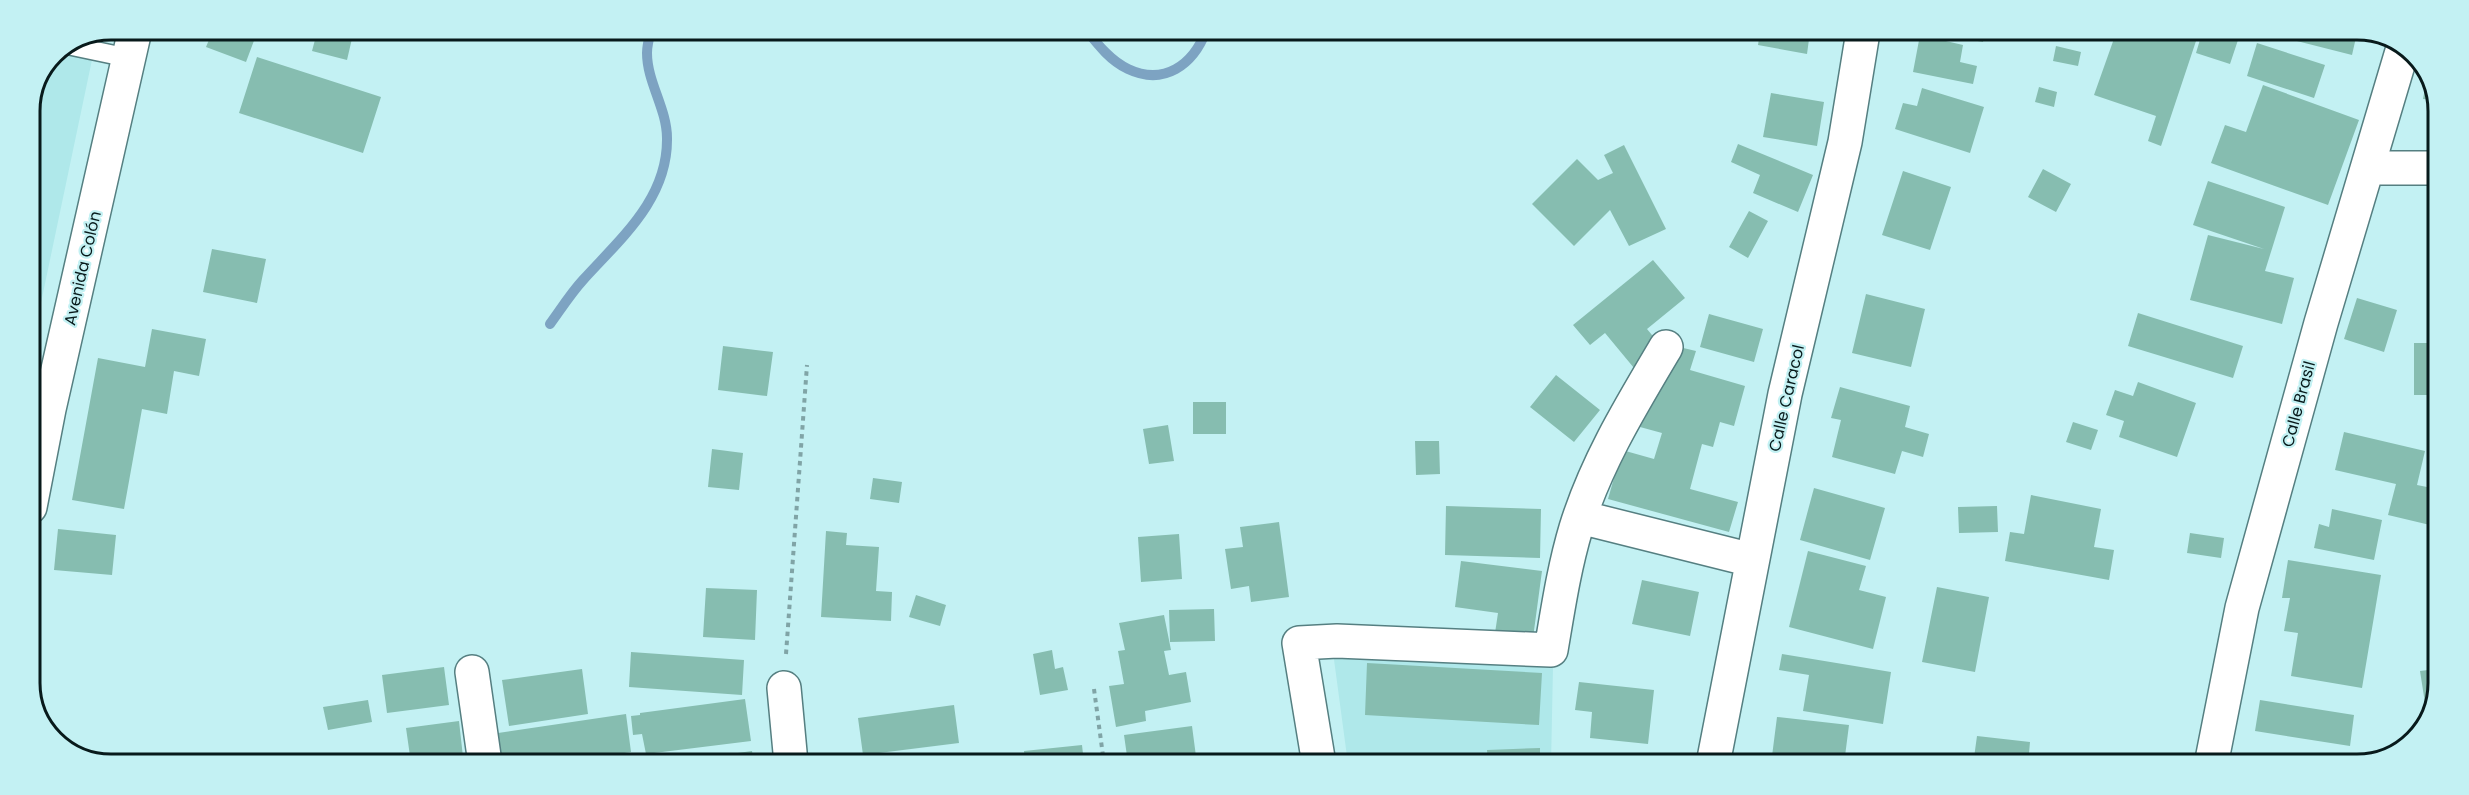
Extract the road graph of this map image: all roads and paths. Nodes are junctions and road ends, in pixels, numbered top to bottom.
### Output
1 (1862, 40) edge
2 (132, 44) edge
3 (87, 46) edge
4 (2401, 56) edge
5 (2368, 168) junction
6 (2428, 168) edge
7 (1666, 347) dead end
8 (807, 365) dead end
9 (41, 452) edge
10 (1580, 517) junction
11 (1752, 560) junction
12 (472, 672) dead end
13 (784, 688) joint
14 (1094, 689) dead end
15 (484, 754) edge
16 (790, 754) edge
17 (1103, 754) edge
18 (1317, 754) edge
19 (1715, 754) edge
20 (2213, 754) edge

1 - 11 street, Calle Caracol
2 - 3 lane
2 - 9 street, Avenida Colón
4 - 5 street, Calle Brasil
5 - 6 street
5 - 20 street, Calle Brasil
7 - 10 street
8 - 13 path
10 - 11 street
10 - 18 street
11 - 19 street, Calle Caracol
12 - 15 street
13 - 16 street
14 - 17 path

